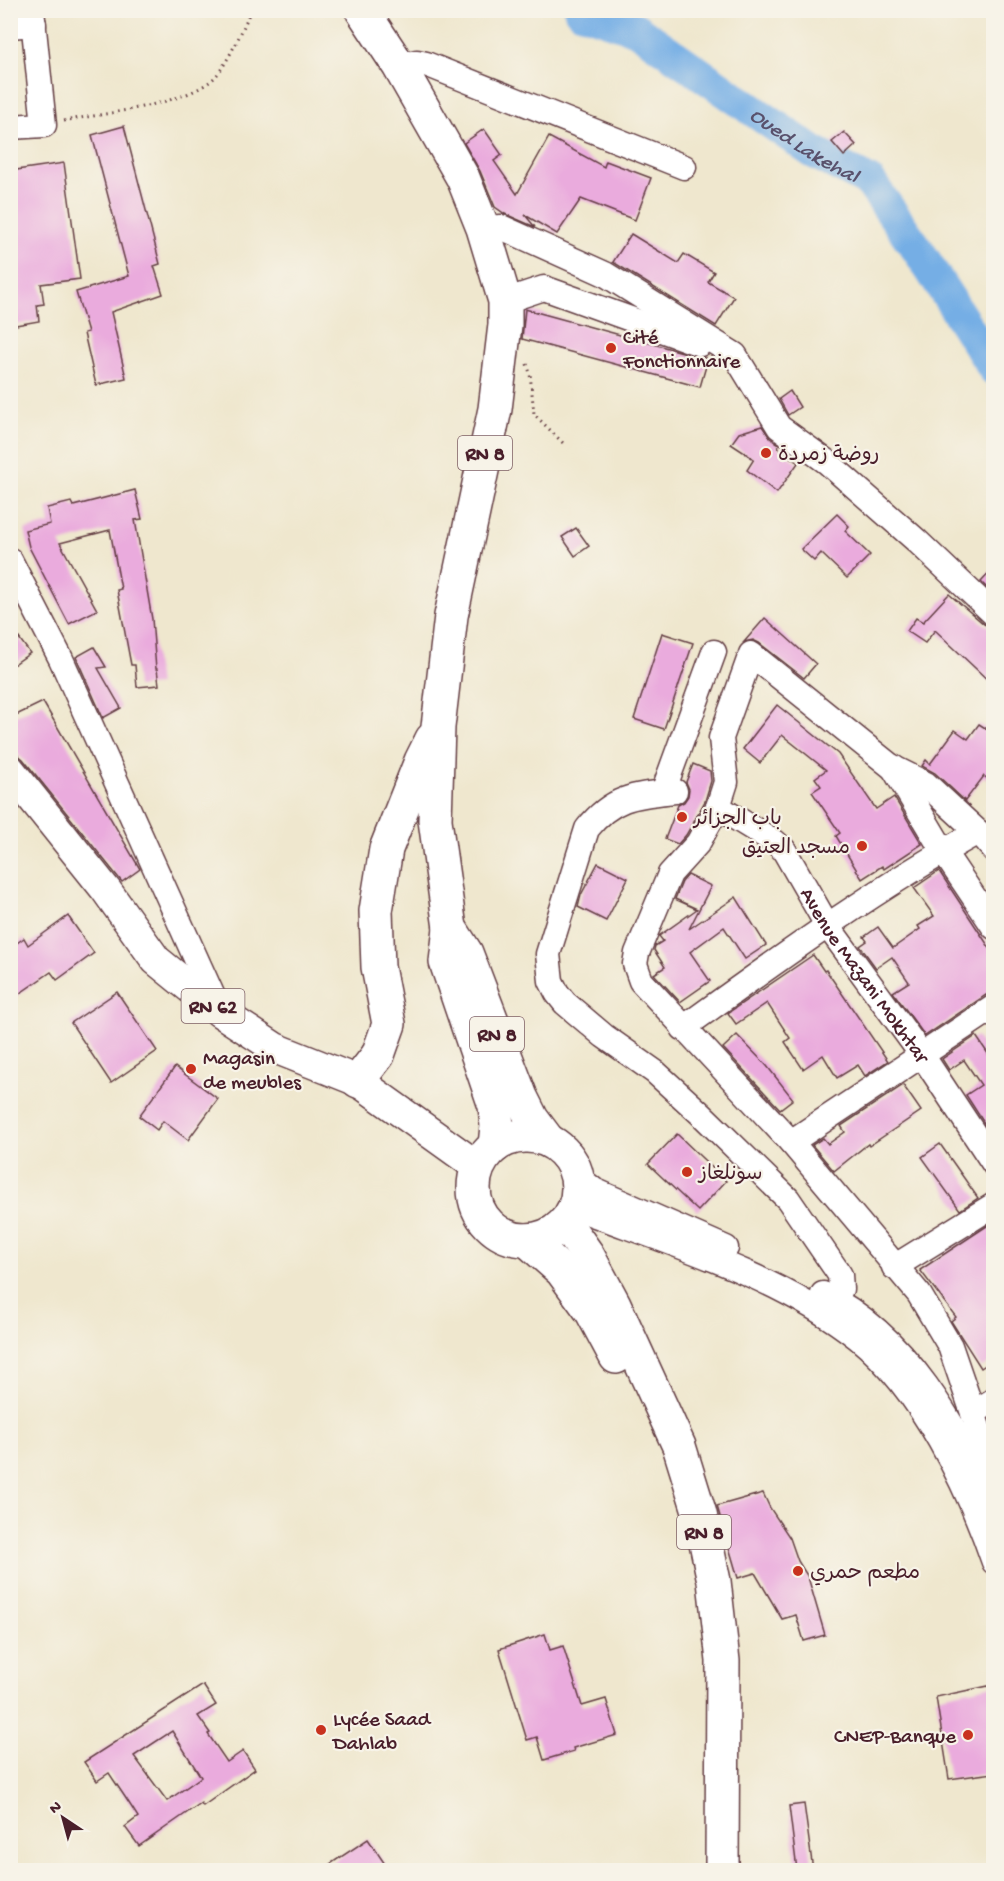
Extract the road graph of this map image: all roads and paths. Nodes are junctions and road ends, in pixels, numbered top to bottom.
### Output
1 (250, 10) edge
2 (362, 10) edge
3 (26, 20) edge
4 (399, 66) junction
5 (44, 124) junction
6 (10, 127) edge
7 (684, 167) dead end
8 (488, 243) junction
9 (505, 313) junction
10 (735, 355) junction
11 (563, 443) dead end
12 (10, 560) edge
13 (993, 614) edge
14 (714, 652) dead end
15 (438, 727) junction
16 (892, 767) junction
17 (10, 770) edge
18 (718, 807) junction
19 (978, 832) junction
20 (993, 850) edge
21 (943, 851) junction
22 (827, 925) junction
23 (993, 927) edge
24 (450, 928) junction
25 (993, 1007) edge
26 (220, 1012) junction
27 (683, 1028) junction
28 (922, 1055) junction
29 (358, 1081) junction
30 (547, 1139) junction
31 (791, 1142) junction
32 (487, 1156) junction
33 (993, 1164) edge
34 (578, 1177) junction
35 (993, 1205) edge
36 (568, 1218) junction
37 (527, 1240) junction
38 (894, 1267) junction
39 (831, 1308) junction
40 (993, 1400) edge
41 (973, 1413) junction
42 (993, 1474) edge
43 (993, 1508) edge
44 (993, 1562) edge
45 (701, 1870) edge
46 (722, 1870) edge

1 - 5 path
2 - 4 highway, RN 8
3 - 5 street
4 - 7 street
4 - 8 highway, RN 8
5 - 6 street
8 - 9 highway, RN 8
8 - 10 street
9 - 10 street
9 - 11 path
9 - 15 highway, RN 8
10 - 13 street
12 - 26 street
14 - 39 street
15 - 24 highway, RN 8
15 - 29 highway
16 - 18 street
16 - 19 street
16 - 21 street
17 - 26 main road, RN 62
18 - 22 street, Avenue Mazani Mokhtar
18 - 27 street
19 - 20 street
19 - 21 street
21 - 22 street
21 - 23 street
22 - 27 street
22 - 28 street, Avenue Mazani Mokhtar
24 - 30 highway, RN 8
24 - 32 highway, RN 8
25 - 28 street
26 - 29 main road, RN 62
27 - 31 street
28 - 31 street
28 - 33 street, Avenue Mazani Mokhtar
29 - 32 main road, RN 62
30 - 32 highway
30 - 34 highway
31 - 38 street
32 - 37 highway
34 - 36 highway
34 - 39 street
35 - 38 street
36 - 37 highway
36 - 39 street
36 - 46 highway, RN 8
37 - 45 highway, RN 8
38 - 41 street
39 - 43 street
39 - 44 street
40 - 41 street
41 - 42 street

